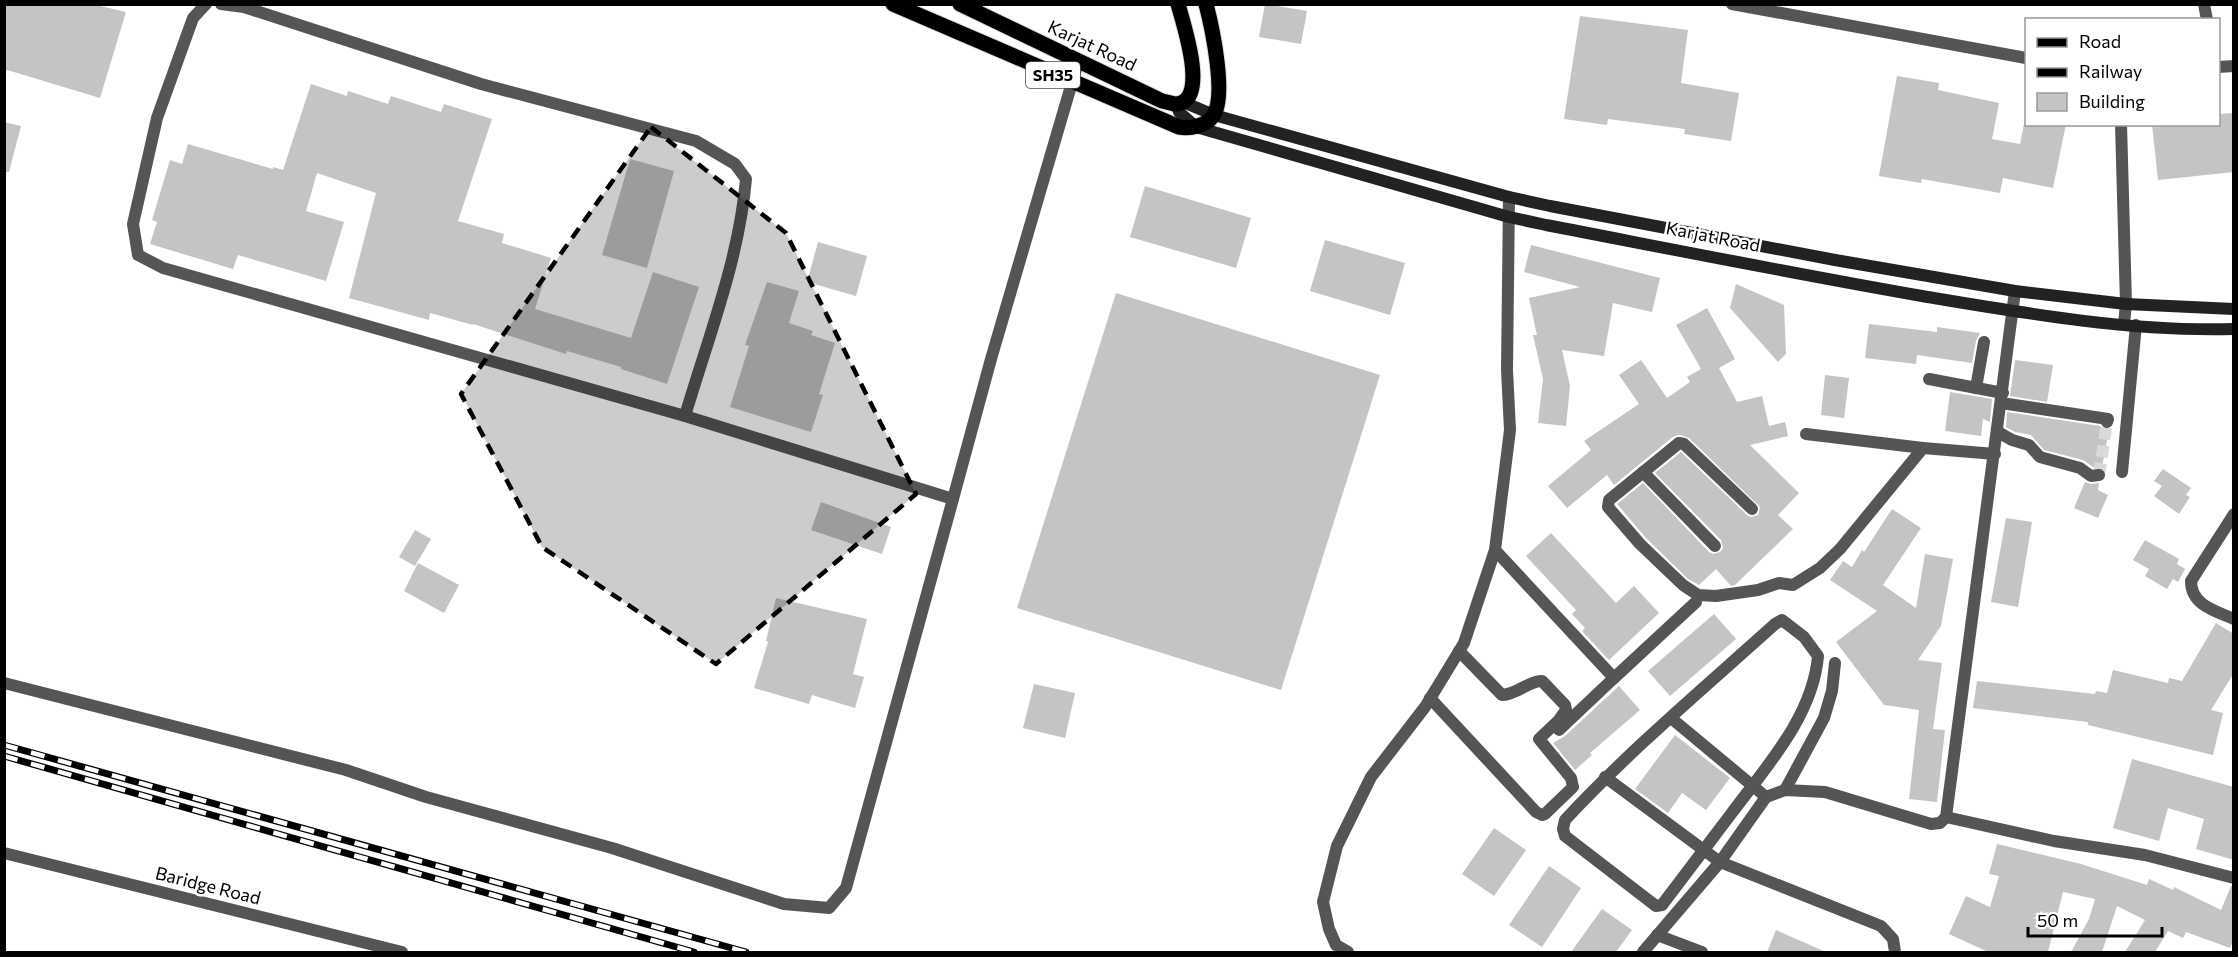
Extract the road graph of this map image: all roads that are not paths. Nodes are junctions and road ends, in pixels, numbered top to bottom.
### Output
1 (206, 4) edge
2 (221, 4) edge
3 (893, 4) edge
4 (960, 4) edge
5 (1178, 4) edge
6 (1206, 4) edge
7 (1732, 4) edge
8 (2025, 58) edge
9 (1078, 62) junction
10 (1072, 83) junction
11 (1179, 103) junction
12 (1214, 115) junction
13 (1196, 126) junction
14 (2121, 126) edge
15 (1509, 197) junction
16 (1509, 217) junction
17 (2015, 291) junction
18 (2126, 304) junction
19 (2234, 309) edge
20 (2013, 311) junction
21 (2130, 325) junction
22 (2234, 329) edge
23 (1984, 342) dead end
24 (1929, 379) dead end
25 (1976, 388) junction
26 (2002, 398) junction
27 (685, 416) junction
28 (2107, 422) dead end
29 (1998, 432) junction
30 (1806, 434) dead end
31 (1923, 448) junction
32 (1995, 453) junction
33 (1643, 472) junction
34 (2122, 472) dead end
35 (2099, 475) dead end
36 (953, 500) junction
37 (1752, 509) dead end
38 (2234, 514) edge
39 (1715, 546) dead end
40 (1495, 550) junction
41 (1696, 602) dead end
42 (2234, 619) edge
43 (1459, 651) junction
44 (1835, 663) dead end
45 (1614, 678) junction
46 (4, 682) edge
47 (1430, 698) junction
48 (1671, 718) junction
49 (1543, 744) junction
50 (1605, 777) junction
51 (1752, 786) junction
52 (1785, 790) junction
53 (1766, 797) junction
54 (1946, 817) junction
55 (1703, 850) junction
56 (4, 853) edge
57 (1720, 862) junction
58 (2234, 878) edge
59 (1657, 935) junction
60 (402, 952) edge
61 (1348, 952) edge
62 (1643, 952) edge
63 (1702, 952) edge
64 (1895, 952) edge

1 - 27 street
2 - 27 street
3 - 10 main road, Karjat Road / SH35
4 - 9 main road, Karjat Road / SH35
5 - 11 main road
6 - 12 main road
7 - 8 street
9 - 10 street
9 - 11 main road, Karjat Road / SH35
10 - 13 main road, Karjat Road / SH35
10 - 36 street
11 - 12 main road, Karjat Road
11 - 13 main road, Karjat Road
12 - 13 main road
12 - 15 main road, Karjat Road
13 - 16 main road, Karjat Road
14 - 18 street
15 - 16 street
15 - 17 main road, Karjat Road
16 - 20 main road, Karjat Road
16 - 40 street
17 - 18 main road, Karjat Road
17 - 20 street
18 - 19 main road, Karjat Road
18 - 21 street
20 - 21 main road, Karjat Road
20 - 26 street
21 - 22 main road, Karjat Road
21 - 34 street
23 - 25 street
24 - 25 street
25 - 26 street
26 - 28 street
26 - 29 street
27 - 36 street
29 - 32 street
29 - 35 street
30 - 31 street
31 - 32 street
31 - 33 street
32 - 54 street
33 - 37 street
33 - 39 street
36 - 46 street
38 - 42 street
40 - 43 street
40 - 45 street
41 - 45 street
43 - 47 street
43 - 49 street
44 - 52 street
45 - 49 street
47 - 49 street
47 - 61 street
48 - 50 street
48 - 51 street
48 - 51 street
50 - 55 street
50 - 55 street
51 - 53 street
51 - 55 street
52 - 53 street
52 - 54 street
53 - 57 street
54 - 58 street
55 - 57 street
56 - 60 street, Baridge Road
57 - 59 street
57 - 64 street
59 - 62 street
59 - 63 street

